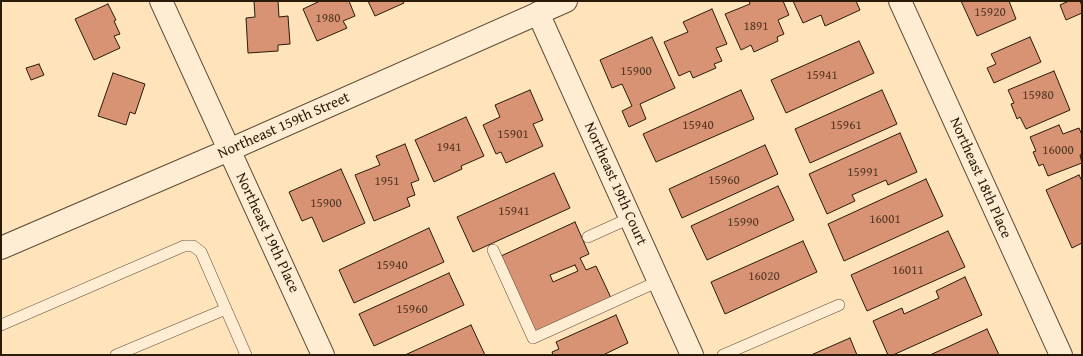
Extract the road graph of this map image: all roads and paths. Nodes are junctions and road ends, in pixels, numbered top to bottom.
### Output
1 (161, 1) edge
2 (566, 1) edge
3 (900, 1) edge
4 (538, 13) junction
5 (229, 150) junction
6 (630, 218) junction
7 (588, 237) dead end
8 (1, 248) edge
9 (493, 250) dead end
10 (659, 281) junction
11 (839, 305) dead end
12 (226, 309) junction
13 (1, 325) edge
14 (116, 355) edge
15 (246, 355) edge
16 (323, 355) edge
17 (692, 355) edge
18 (723, 355) edge
19 (1061, 355) edge

1 - 5 street, Northeast 19th Place
2 - 4 street, Northeast 159th Street
3 - 19 street, Northeast 18th Place
4 - 5 street, Northeast 159th Street
4 - 6 street, Northeast 19th Court
5 - 8 street, Northeast 159th Street
5 - 16 street, Northeast 19th Place
6 - 7 lane
6 - 10 street, Northeast 19th Court
9 - 10 lane
10 - 17 street, Northeast 19th Court
11 - 18 lane
12 - 13 lane
12 - 14 lane
12 - 15 lane

